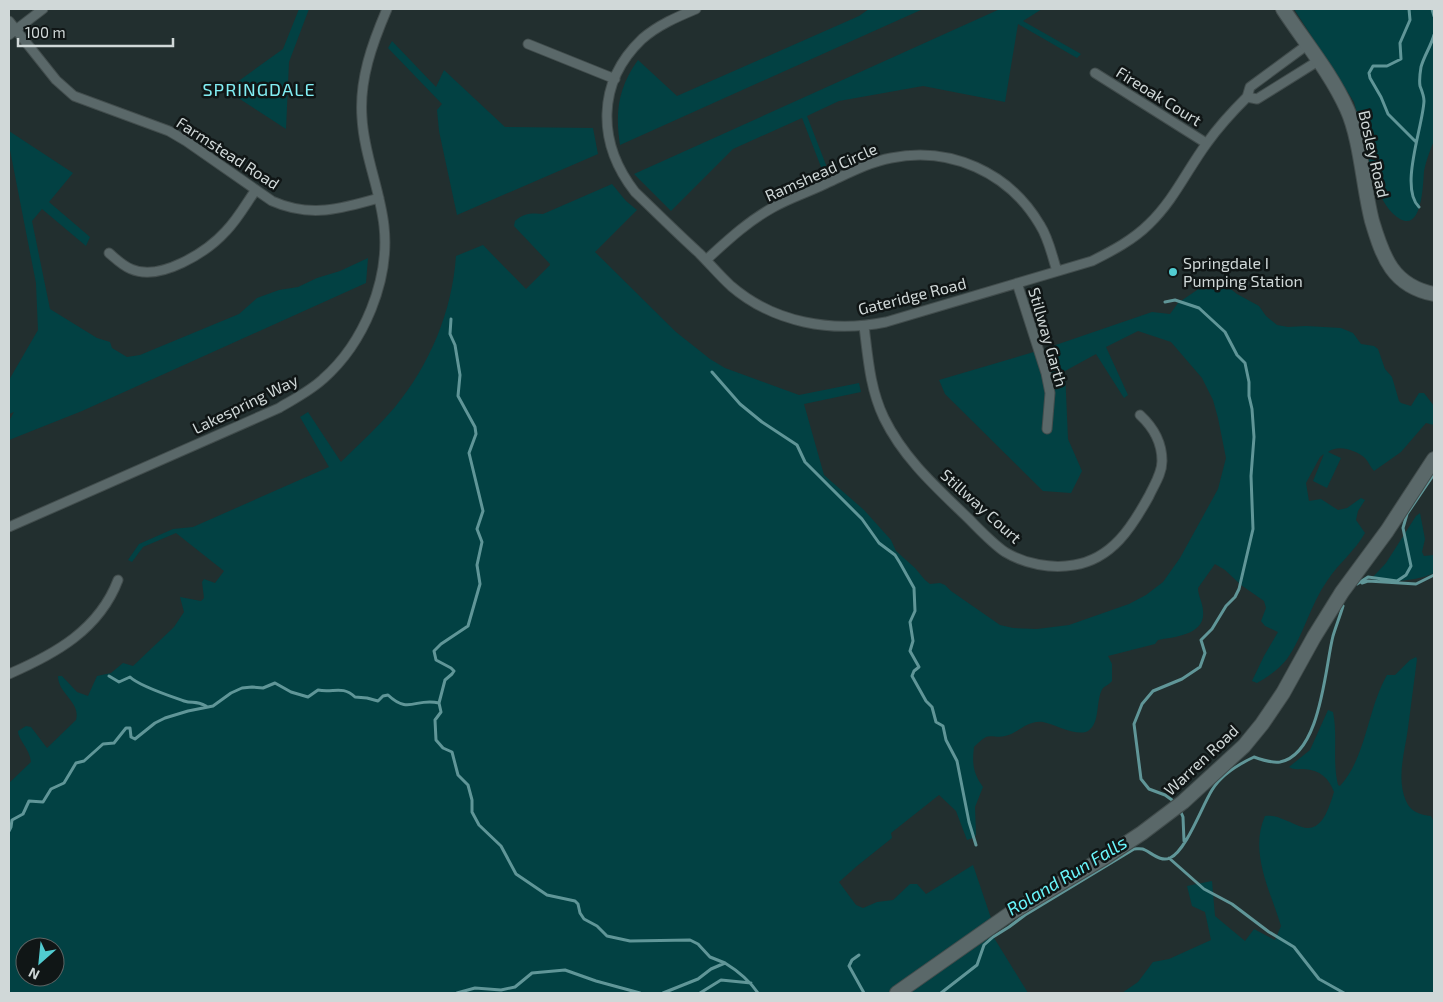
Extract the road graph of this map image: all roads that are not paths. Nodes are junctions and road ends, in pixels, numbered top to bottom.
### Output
1 (43, 9) edge
2 (387, 9) edge
3 (696, 9) edge
4 (1282, 9) edge
5 (9, 21) edge
6 (12, 32) edge
7 (528, 44) dead end
8 (1307, 45) junction
9 (1318, 61) junction
10 (1095, 73) dead end
11 (615, 79) junction
12 (1247, 97) junction
13 (1206, 144) junction
14 (255, 190) junction
15 (379, 198) junction
16 (109, 253) dead end
17 (706, 260) junction
18 (1056, 271) junction
19 (1017, 283) junction
20 (1434, 294) edge
21 (864, 326) junction
22 (1140, 415) dead end
23 (1047, 429) dead end
24 (1434, 459) edge
25 (9, 527) edge
26 (118, 580) dead end
27 (9, 674) edge
28 (896, 993) edge

1 - 6 street
2 - 15 street, Lakespring Way
3 - 11 street, Gateridge Road
4 - 8 street, Bosley Road
5 - 6 street, Farmstead Road
6 - 14 street, Farmstead Road
7 - 11 street
8 - 9 street, Bosley Road
8 - 12 street, Gateridge Road
9 - 12 street
9 - 20 street, Bosley Road
10 - 13 street, Fireoak Court
11 - 17 street, Gateridge Road
12 - 13 street, Gateridge Road
13 - 18 street, Gateridge Road
14 - 15 street, Farmstead Road
14 - 16 street
15 - 25 street, Lakespring Way
17 - 18 street, Ramshead Circle
17 - 21 street, Gateridge Road
18 - 19 street, Gateridge Road
19 - 21 street, Gateridge Road
19 - 23 street, Stillway Garth
21 - 22 street, Stillway Court
24 - 28 street, Warren Road
26 - 27 street

